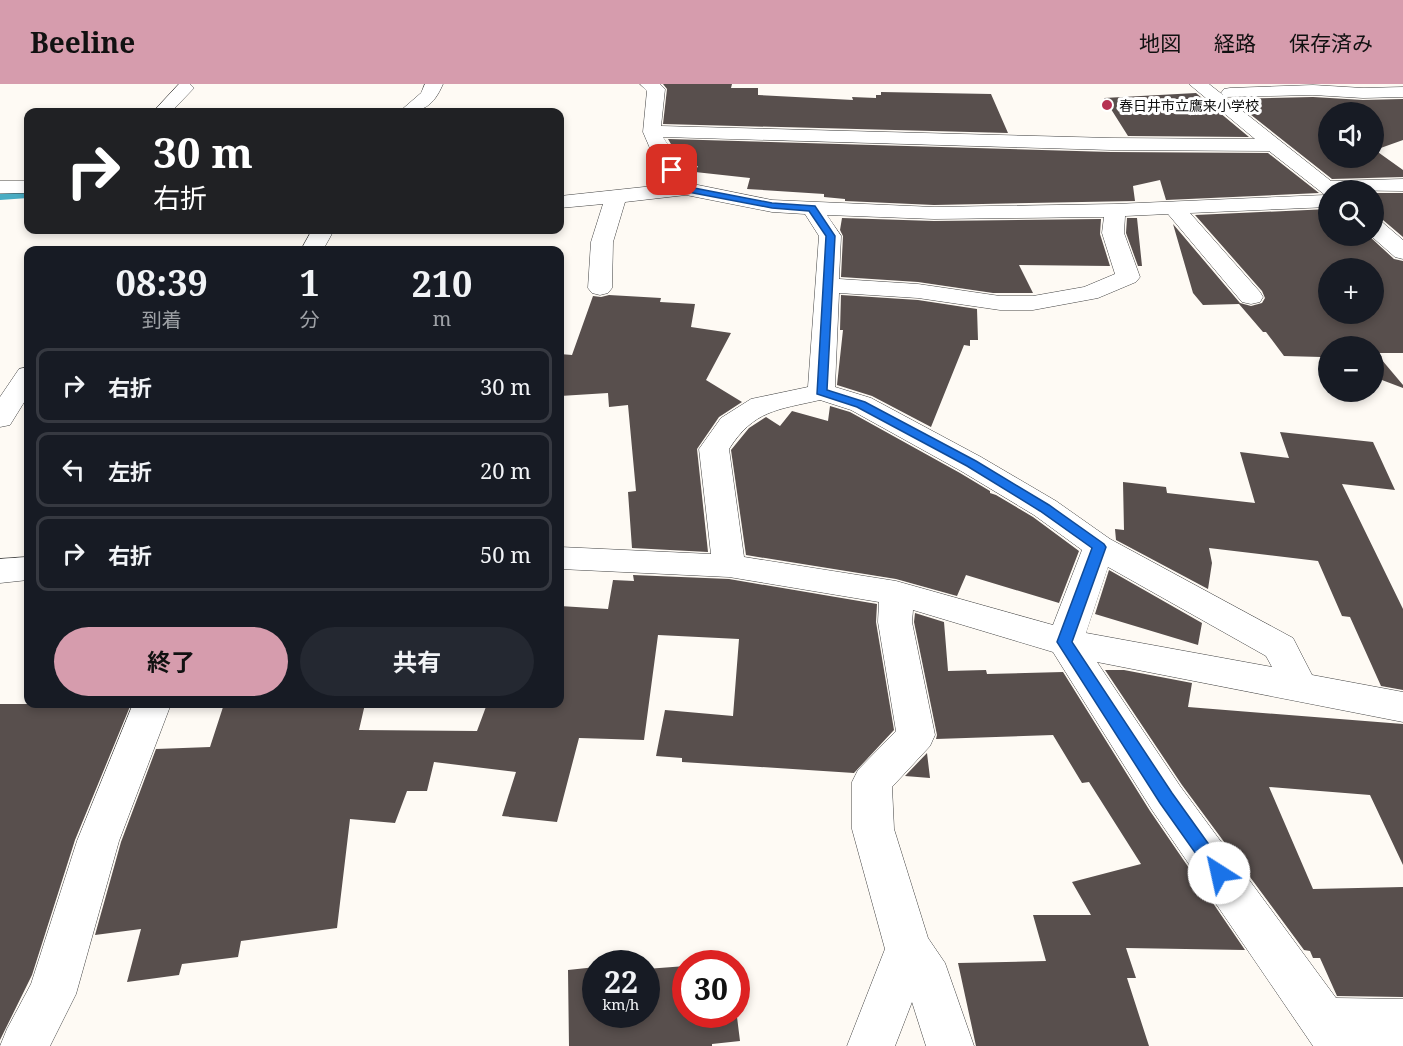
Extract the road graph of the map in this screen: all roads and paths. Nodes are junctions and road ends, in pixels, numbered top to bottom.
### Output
1 (434, 84) edge
2 (650, 84) edge
3 (1198, 84) edge
4 (185, 87) dead end
5 (1310, 87) edge
6 (1403, 92) edge
7 (1230, 93) dead end
8 (166, 108) edge
9 (413, 108) edge
10 (652, 131) junction
11 (1273, 145) junction
12 (1318, 184) edge
13 (1403, 186) edge
14 (0, 187) edge
15 (24, 187) edge
16 (1384, 188) edge
17 (686, 189) junction
18 (1318, 194) edge
19 (616, 196) junction
20 (564, 201) edge
21 (1173, 207) junction
22 (812, 208) junction
23 (1115, 210) junction
24 (1384, 236) edge
25 (1403, 252) edge
26 (827, 285) junction
27 (600, 288) dead end
28 (1251, 297) dead end
29 (24, 381) edge
30 (821, 392) junction
31 (0, 419) edge
32 (1099, 547) junction
33 (564, 558) edge
34 (729, 566) junction
35 (24, 569) edge
36 (0, 571) edge
37 (896, 593) junction
38 (1065, 642) junction
39 (1300, 687) junction
40 (1403, 707) edge
41 (150, 708) edge
42 (908, 949) junction
43 (1403, 1023) edge
44 (1334, 1034) edge
45 (24, 1046) edge
46 (871, 1046) edge
47 (950, 1046) edge

1 - 9 street
2 - 10 street
3 - 11 street
4 - 8 street
5 - 6 street
5 - 7 street
10 - 11 street
10 - 17 street
11 - 12 street
13 - 16 street
14 - 15 street
17 - 19 street
17 - 22 street
18 - 21 street
19 - 20 street
19 - 27 street
21 - 23 street
21 - 28 street
22 - 23 street
22 - 26 street
23 - 26 street
24 - 25 street
26 - 30 street
29 - 31 street
30 - 32 street
30 - 34 street
32 - 38 street
32 - 39 street
33 - 34 street
34 - 37 street
35 - 36 street
37 - 38 street
37 - 42 street
38 - 39 street
38 - 44 street
39 - 40 street
41 - 45 street
42 - 46 street
42 - 47 street
43 - 44 street

